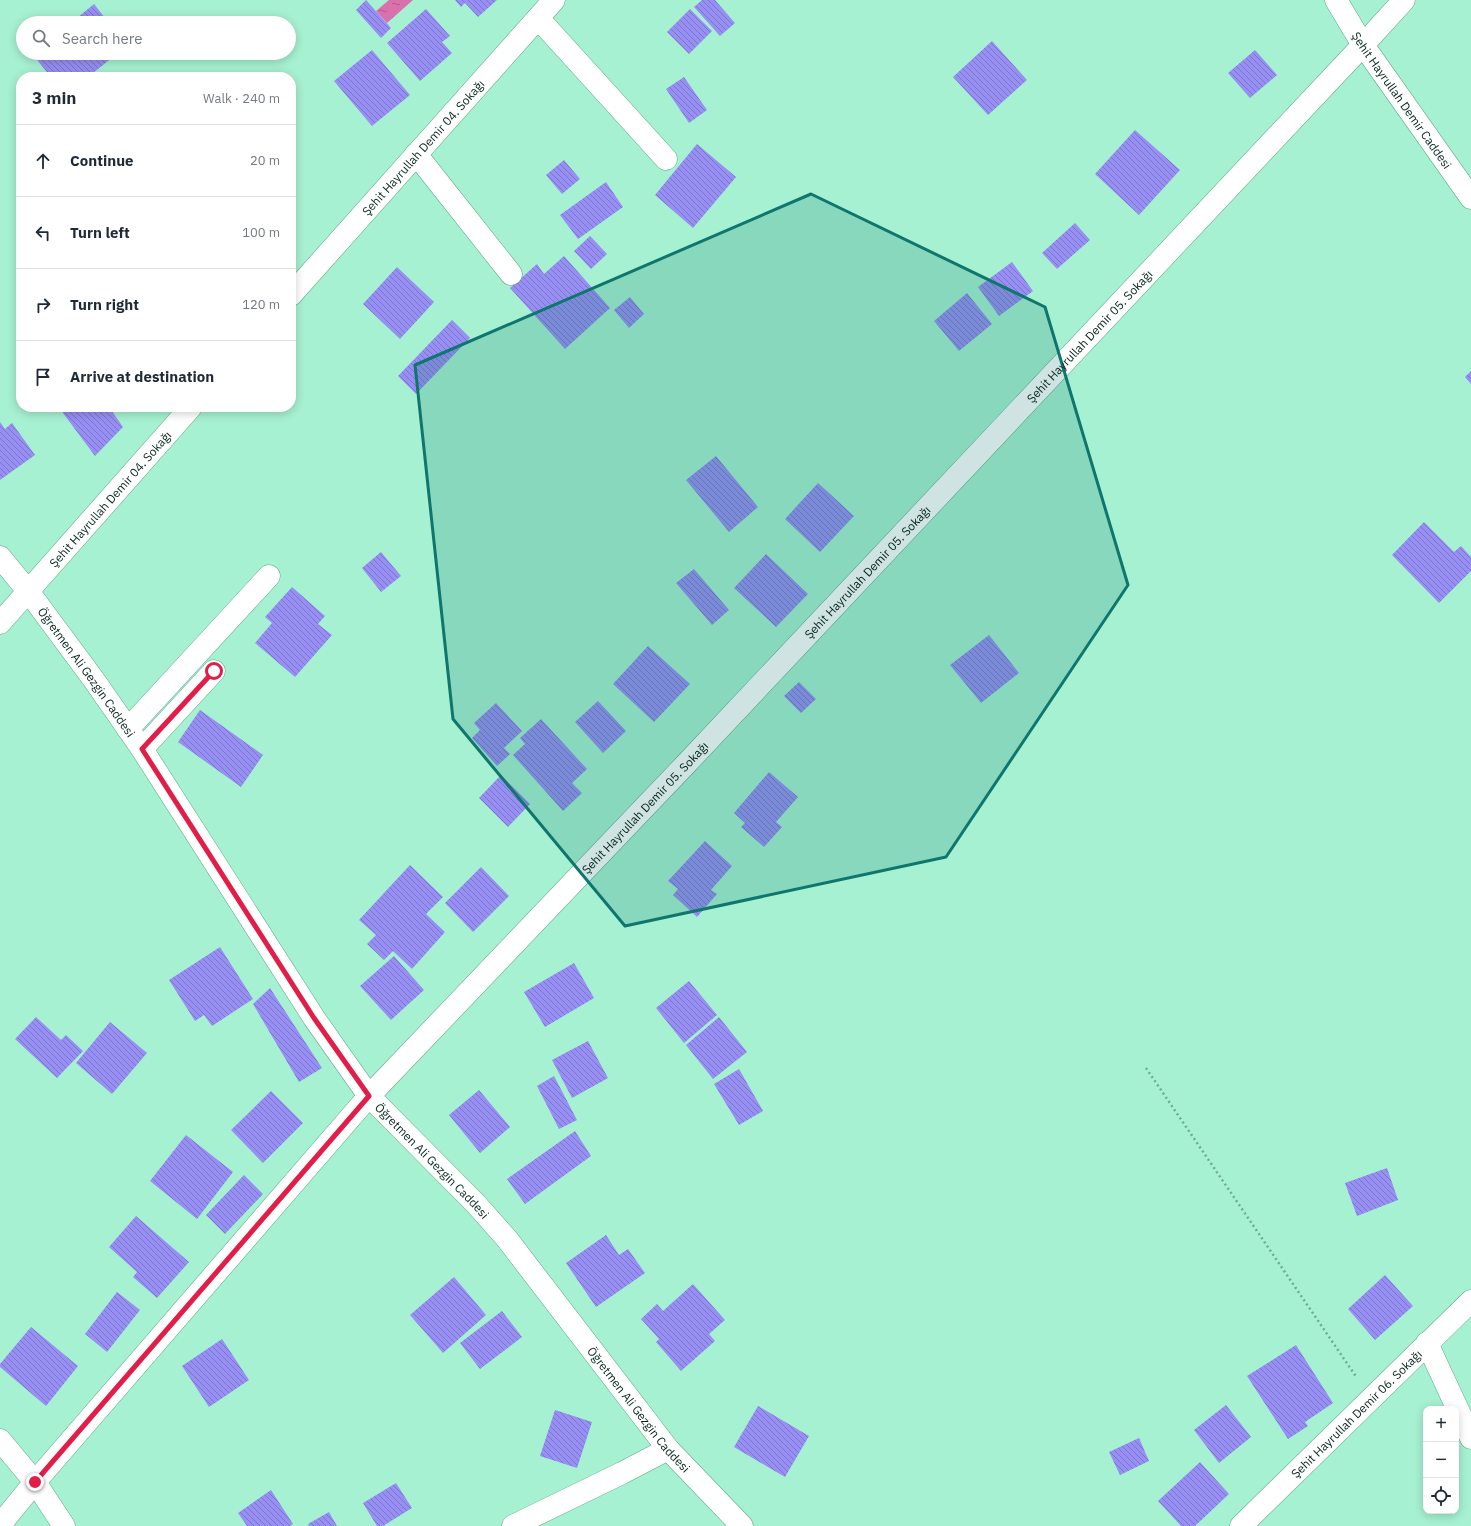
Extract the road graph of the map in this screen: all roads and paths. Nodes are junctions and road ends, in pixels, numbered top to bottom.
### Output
1 (554, 0) edge
2 (1336, 0) edge
3 (1404, 0) edge
4 (538, 18) junction
5 (1363, 45) junction
6 (416, 154) junction
7 (666, 159) dead end
8 (1471, 198) edge
9 (511, 274) dead end
10 (296, 289) edge
11 (187, 412) edge
12 (0, 557) edge
13 (269, 576) dead end
14 (28, 591) junction
15 (0, 623) edge
16 (214, 671) dead end
17 (128, 729) junction
18 (142, 749) junction
19 (1146, 1068) dead end
20 (369, 1096) junction
21 (1471, 1301) edge
22 (1427, 1343) junction
23 (1370, 1398) junction
24 (1471, 1438) edge
25 (0, 1440) edge
26 (668, 1448) junction
27 (35, 1482) junction
28 (0, 1525) edge
29 (64, 1526) edge
30 (513, 1526) edge
31 (742, 1526) edge
32 (1241, 1526) edge

1 - 4 street, Şehit Hayrullah Demir 04. Sokağı
2 - 5 street, Şehit Hayrullah Demir Caddesi
3 - 5 street, Şehit Hayrullah Demir 05. Sokağı
4 - 6 street, Şehit Hayrullah Demir 04. Sokağı
4 - 7 street
5 - 8 street, Şehit Hayrullah Demir Caddesi
5 - 20 street, Şehit Hayrullah Demir 05. Sokağı
6 - 9 street
6 - 10 street, Şehit Hayrullah Demir 04. Sokağı
11 - 14 street, Şehit Hayrullah Demir 04. Sokağı
12 - 14 street, Öğretmen Ali Gezgin Caddesi
13 - 17 street
14 - 15 street, Şehit Hayrullah Demir 04. Sokağı
14 - 17 street, Öğretmen Ali Gezgin Caddesi
16 - 18 street
17 - 18 street, Öğretmen Ali Gezgin Caddesi
18 - 20 street, Öğretmen Ali Gezgin Caddesi
19 - 23 path
20 - 26 street, Öğretmen Ali Gezgin Caddesi
20 - 27 street, Şehit Hayrullah Demir 05. Sokağı
21 - 22 street, Şehit Hayrullah Demir 06. Sokağı
22 - 23 street, Şehit Hayrullah Demir 06. Sokağı
22 - 24 street
23 - 32 street, Şehit Hayrullah Demir 06. Sokağı
25 - 27 street
26 - 30 street
26 - 31 street, Öğretmen Ali Gezgin Caddesi
27 - 28 street, Şehit Hayrullah Demir 05. Sokağı
27 - 29 street

